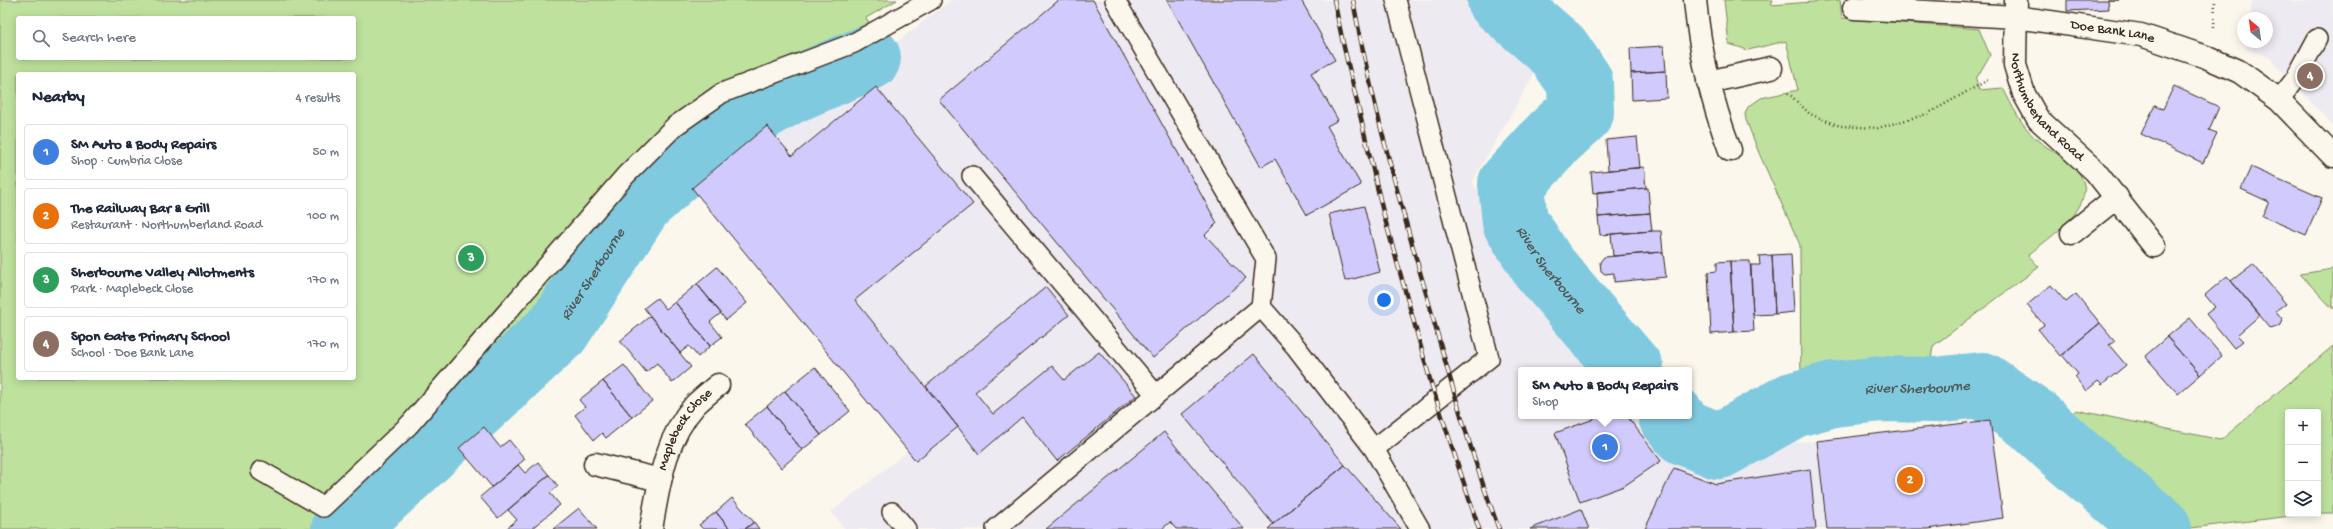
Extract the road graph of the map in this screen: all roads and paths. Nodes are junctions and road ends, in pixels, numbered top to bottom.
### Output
1 (931, 0) edge
2 (1115, 0) edge
3 (1396, 0) edge
4 (1695, 0) edge
5 (1854, 8) dead end
6 (2016, 8) edge
7 (2317, 39) dead end
8 (2015, 65) junction
9 (1771, 68) joint
10 (1708, 82) junction
11 (2279, 100) junction
12 (1730, 150) dead end
13 (2333, 156) edge
14 (972, 176) dead end
15 (2117, 197) junction
16 (2072, 233) dead end
17 (2154, 246) dead end
18 (1261, 307) junction
19 (718, 385) dead end
20 (1156, 395) junction
21 (1374, 449) junction
22 (595, 464) dead end
23 (261, 471) dead end
24 (660, 480) junction
25 (892, 512) dead end
26 (651, 529) edge
27 (906, 529) edge
28 (996, 529) edge
29 (1420, 529) edge

1 - 23 lane
2 - 18 lane
3 - 21 lane
4 - 10 street
5 - 6 street, Doe Bank Lane
6 - 8 street, Northumberland Road
6 - 11 street, Doe Bank Lane
7 - 11 lane
8 - 9 path
8 - 15 street, Northumberland Road
9 - 10 street
10 - 12 street
11 - 13 street, Doe Bank Lane
14 - 20 lane
15 - 16 street
15 - 17 street, Northumberland Road
18 - 20 lane
18 - 21 lane
19 - 24 street, Maplebeck Close
20 - 28 lane
21 - 29 lane
22 - 24 street, Maplebeck Close
24 - 26 street, Maplebeck Close
25 - 27 lane

